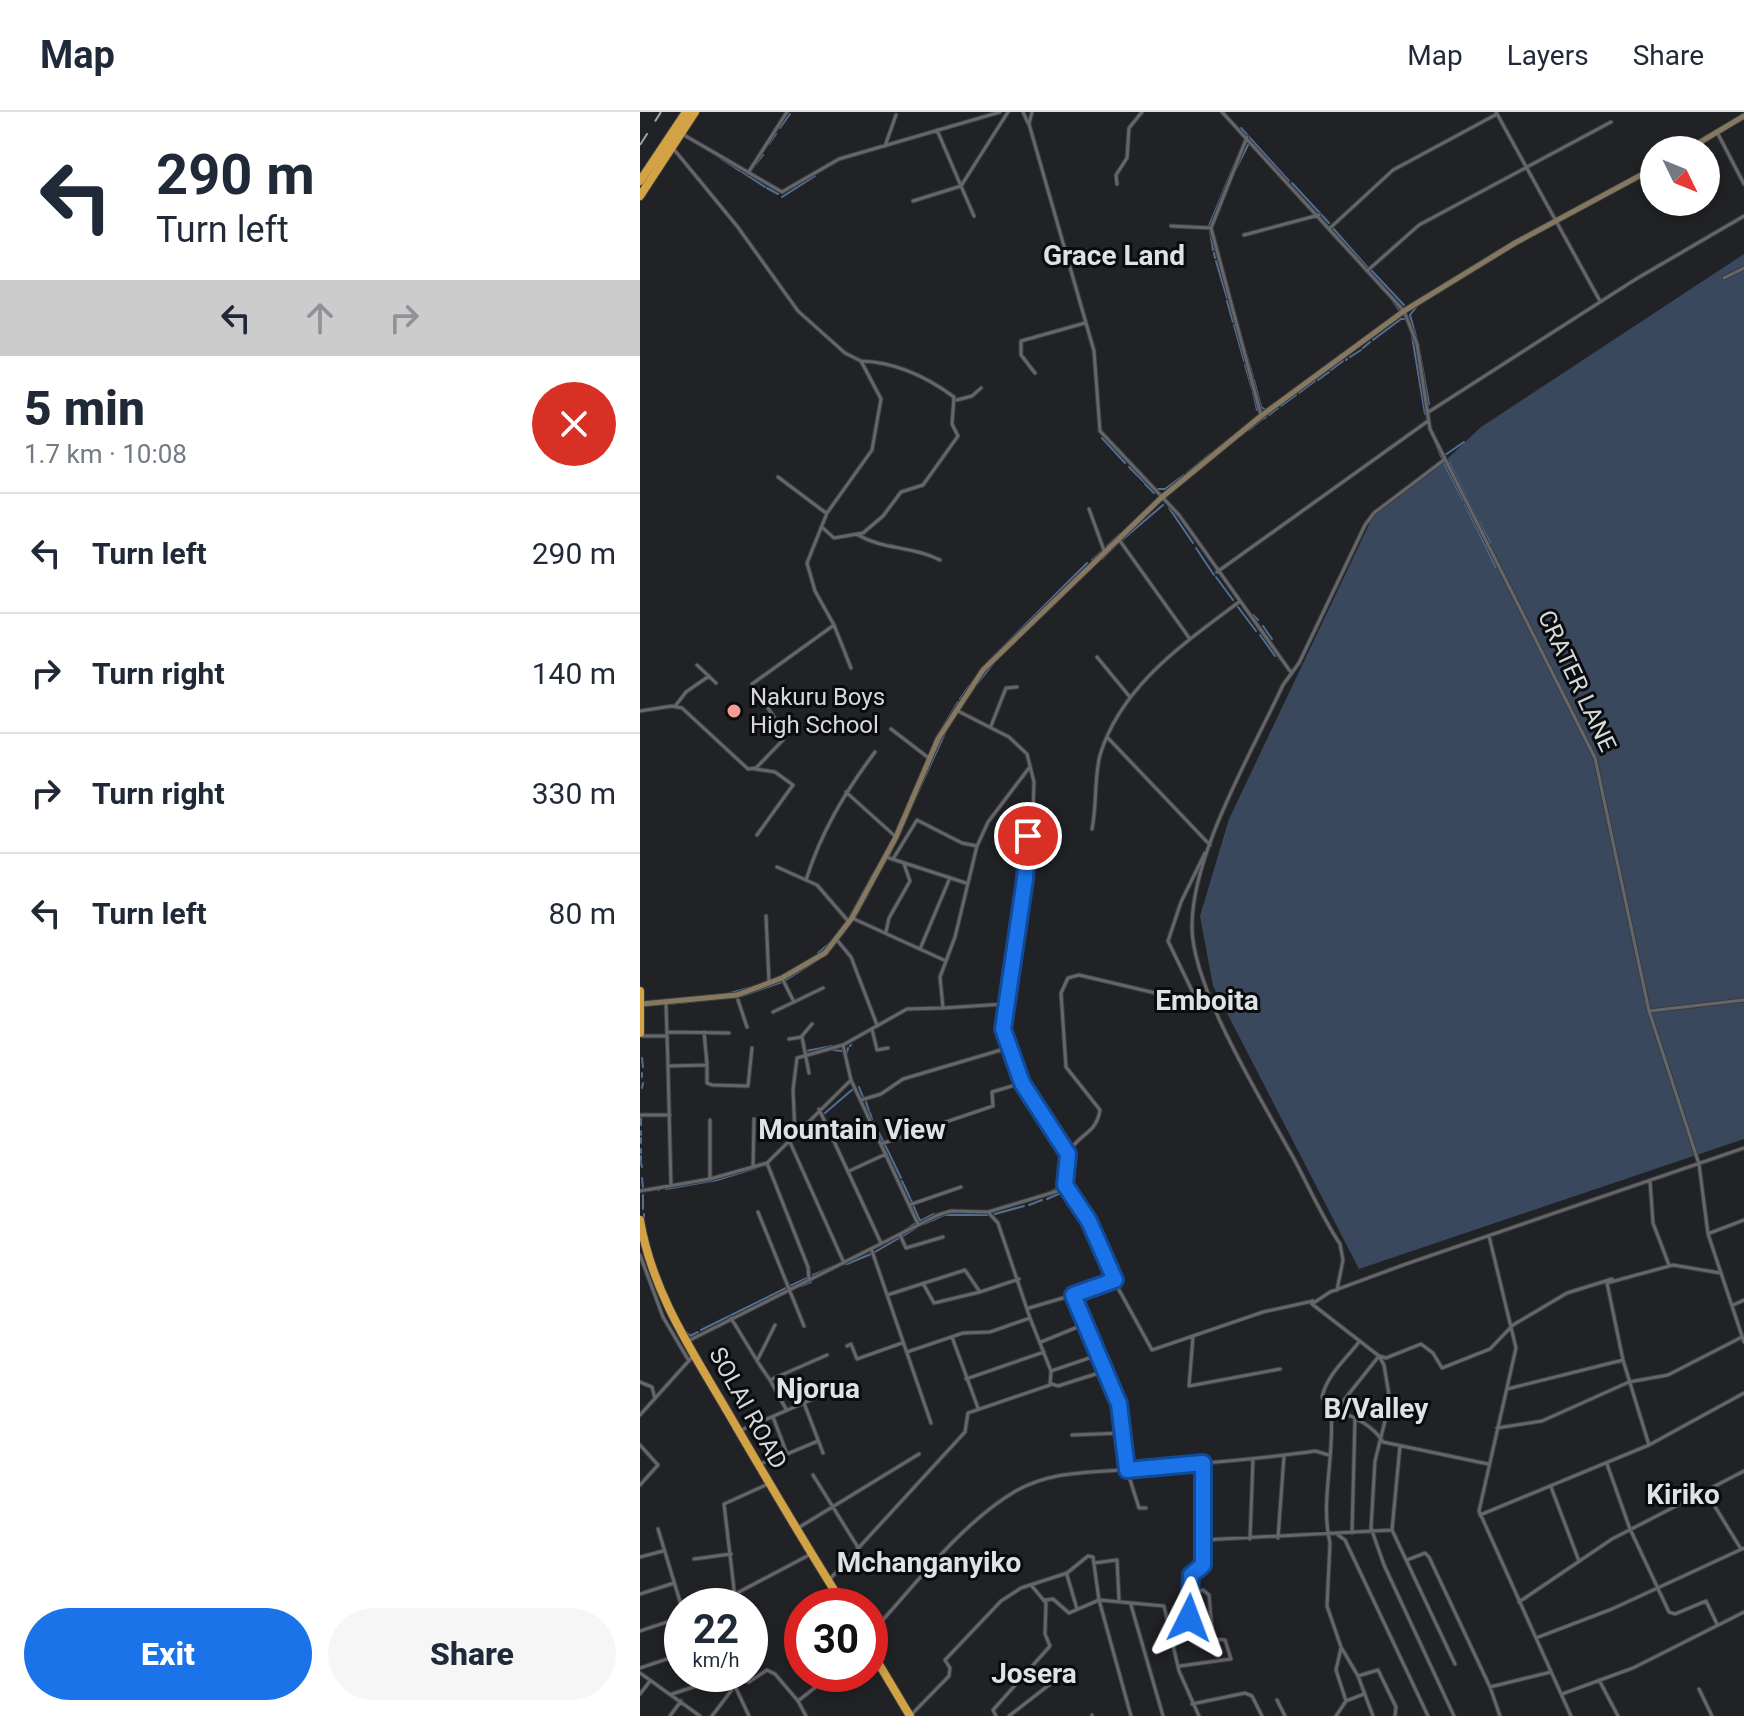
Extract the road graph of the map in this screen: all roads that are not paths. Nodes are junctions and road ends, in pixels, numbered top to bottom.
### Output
1 (686, 112) edge
2 (695, 112) edge
3 (787, 112) edge
4 (1000, 112) edge
5 (1008, 112) edge
6 (1023, 112) edge
7 (1032, 112) edge
8 (1142, 112) edge
9 (1222, 112) edge
10 (1496, 113) edge
11 (896, 115) dead end
12 (1744, 116) edge
13 (1611, 122) dead end
14 (1029, 124) junction
15 (937, 130) junction
16 (682, 133) junction
17 (1718, 134) junction
18 (1715, 136) edge
19 (1247, 137) junction
20 (885, 146) junction
21 (672, 147) junction
22 (1526, 167) junction
23 (748, 173) junction
24 (1640, 176) edge
25 (640, 181) edge
26 (1117, 184) dead end
27 (1744, 184) edge
28 (961, 186) junction
29 (640, 196) edge
30 (913, 201) dead end
31 (1319, 215) junction
32 (974, 216) dead end
33 (1744, 216) edge
34 (1554, 222) junction
35 (1171, 226) dead end
36 (1211, 228) junction
37 (1329, 229) junction
38 (1244, 235) dead end
39 (1744, 268) edge
40 (1367, 271) junction
41 (1724, 278) dead end
42 (1600, 302) junction
43 (1404, 311) junction
44 (1085, 323) junction
45 (861, 361) junction
46 (1035, 373) dead end
47 (981, 388) dead end
48 (955, 400) junction
49 (1427, 413) junction
50 (1261, 416) junction
51 (1428, 421) junction
52 (1446, 459) junction
53 (778, 477) dead end
54 (1161, 498) junction
55 (1089, 509) dead end
56 (826, 513) junction
57 (823, 528) junction
58 (858, 535) junction
59 (1119, 540) junction
60 (1105, 553) junction
61 (940, 560) dead end
62 (1216, 572) junction
63 (1239, 602) junction
64 (834, 625) junction
65 (1190, 639) junction
66 (1097, 657) dead end
67 (697, 665) dead end
68 (851, 668) dead end
69 (1290, 671) junction
70 (709, 676) junction
71 (716, 683) dead end
72 (1017, 687) dead end
73 (1130, 697) junction
74 (675, 706) junction
75 (956, 710) junction
76 (640, 711) edge
77 (991, 726) junction
78 (891, 729) dead end
79 (1108, 738) junction
80 (875, 752) dead end
81 (930, 759) junction
82 (1029, 768) junction
83 (755, 769) junction
84 (846, 792) junction
85 (1092, 829) dead end
86 (757, 835) dead end
87 (896, 837) junction
88 (1210, 845) junction
89 (977, 846) junction
90 (1207, 850) junction
91 (889, 858) junction
92 (904, 864) junction
93 (777, 867) dead end
94 (806, 880) junction
95 (949, 880) junction
96 (966, 883) junction
97 (766, 916) dead end
98 (850, 920) junction
99 (885, 933) junction
100 (837, 940) junction
101 (920, 949) junction
102 (946, 961) junction
103 (782, 978) junction
104 (770, 984) junction
105 (823, 988) dead end
106 (640, 991) edge
107 (1211, 997) junction
108 (1196, 999) junction
109 (738, 1000) dead end
110 (1744, 1000) edge
111 (794, 1002) junction
112 (666, 1003) junction
113 (642, 1004) edge
114 (1005, 1004) junction
115 (943, 1008) junction
116 (1649, 1011) junction
117 (773, 1012) dead end
118 (812, 1024) dead end
119 (877, 1025) junction
120 (747, 1027) dead end
121 (872, 1028) junction
122 (704, 1032) junction
123 (729, 1033) dead end
124 (640, 1034) edge
125 (667, 1034) junction
126 (802, 1037) junction
127 (789, 1039) dead end
128 (843, 1045) junction
129 (1011, 1047) junction
130 (752, 1048) dead end
131 (888, 1048) dead end
132 (804, 1054) junction
133 (707, 1065) junction
134 (668, 1066) junction
135 (809, 1073) dead end
136 (851, 1080) junction
137 (1022, 1083) junction
138 (860, 1101) junction
139 (819, 1109) junction
140 (640, 1115) edge
141 (670, 1115) junction
142 (754, 1119) dead end
143 (710, 1120) dead end
144 (795, 1133) junction
145 (789, 1140) junction
146 (881, 1144) junction
147 (1744, 1148) edge
148 (886, 1154) junction
149 (1068, 1154) junction
150 (767, 1163) junction
151 (1699, 1164) junction
152 (753, 1167) junction
153 (848, 1172) junction
154 (710, 1179) junction
155 (1650, 1181) junction
156 (1065, 1185) junction
157 (671, 1186) junction
158 (961, 1187) dead end
159 (640, 1191) edge
160 (909, 1205) junction
161 (758, 1212) dead end
162 (988, 1212) junction
163 (640, 1220) edge
164 (1744, 1220) edge
165 (918, 1224) junction
166 (1708, 1234) junction
167 (900, 1235) junction
168 (1489, 1236) junction
169 (943, 1237) dead end
170 (882, 1245) junction
171 (872, 1251) junction
172 (640, 1255) edge
173 (844, 1263) junction
174 (1669, 1265) junction
175 (1721, 1273) junction
176 (809, 1279) junction
177 (1019, 1279) junction
178 (1612, 1279) junction
179 (1115, 1280) junction
180 (924, 1284) junction
181 (789, 1289) junction
182 (1337, 1290) junction
183 (980, 1292) junction
184 (887, 1295) junction
185 (1073, 1295) junction
186 (1744, 1300) edge
187 (1314, 1302) junction
188 (1732, 1306) junction
189 (1029, 1308) junction
190 (731, 1318) junction
191 (1030, 1318) junction
192 (1085, 1324) junction
193 (775, 1325) dead end
194 (1513, 1325) junction
195 (804, 1326) dead end
196 (952, 1337) junction
197 (1193, 1337) junction
198 (1743, 1340) edge
199 (688, 1341) junction
200 (1041, 1342) junction
201 (1359, 1342) junction
202 (902, 1343) junction
203 (847, 1346) dead end
204 (907, 1352) junction
205 (1044, 1352) junction
206 (827, 1355) dead end
207 (1098, 1355) junction
208 (1379, 1356) junction
209 (691, 1358) junction
210 (1623, 1360) junction
211 (757, 1361) junction
212 (1280, 1369) dead end
213 (1051, 1371) junction
214 (1105, 1371) junction
215 (966, 1379) junction
216 (770, 1380) junction
217 (640, 1382) edge
218 (1629, 1382) junction
219 (1052, 1384) junction
220 (652, 1387) junction
221 (665, 1388) junction
222 (1507, 1389) junction
223 (1744, 1393) edge
224 (822, 1395) dead end
225 (655, 1399) junction
226 (804, 1403) junction
227 (978, 1408) junction
228 (786, 1409) junction
229 (1334, 1411) junction
230 (640, 1415) edge
231 (772, 1415) junction
232 (1355, 1418) junction
233 (931, 1423) dead end
234 (1497, 1428) junction
235 (739, 1431) junction
236 (1122, 1433) junction
237 (1072, 1435) dead end
238 (818, 1441) junction
239 (1383, 1442) junction
240 (640, 1445) edge
241 (1400, 1445) junction
242 (1649, 1445) junction
243 (823, 1453) dead end
244 (787, 1454) junction
245 (919, 1454) dead end
246 (1329, 1455) junction
247 (1284, 1456) junction
248 (1253, 1458) junction
249 (1203, 1463) junction
250 (1488, 1464) junction
251 (1607, 1464) junction
252 (756, 1465) junction
253 (1127, 1470) junction
254 (1744, 1471) edge
255 (813, 1475) dead end
256 (768, 1484) junction
257 (640, 1485) edge
258 (1551, 1487) junction
259 (1706, 1492) junction
260 (833, 1507) junction
261 (1146, 1508) dead end
262 (1480, 1515) junction
263 (1371, 1528) junction
264 (658, 1529) dead end
265 (1630, 1529) junction
266 (794, 1530) junction
267 (1392, 1530) junction
268 (1352, 1533) junction
269 (1327, 1535) junction
270 (1338, 1535) junction
271 (1278, 1538) junction
272 (1250, 1539) junction
273 (1203, 1540) junction
274 (1743, 1548) edge
275 (859, 1549) junction
276 (664, 1550) junction
277 (731, 1554) junction
278 (811, 1554) junction
279 (640, 1557) edge
280 (694, 1559) dead end
281 (1407, 1560) junction
282 (1579, 1561) junction
283 (1094, 1563) junction
284 (1067, 1573) junction
285 (829, 1580) junction
286 (674, 1583) junction
287 (1031, 1585) junction
288 (1658, 1587) junction
289 (676, 1588) edge
290 (735, 1588) edge
291 (747, 1588) edge
292 (834, 1588) edge
293 (1191, 1592) junction
294 (640, 1594) edge
295 (1119, 1599) junction
296 (1045, 1600) junction
297 (1099, 1600) junction
298 (1519, 1602) junction
299 (1131, 1605) junction
300 (1077, 1609) junction
301 (1744, 1612) edge
302 (888, 1615) edge
303 (664, 1623) edge
304 (1717, 1624) junction
305 (1166, 1625) junction
306 (640, 1631) edge
307 (1536, 1638) junction
308 (1341, 1647) junction
309 (664, 1661) edge
310 (1455, 1664) dead end
311 (1178, 1667) junction
312 (768, 1670) edge
313 (640, 1671) edge
314 (1551, 1672) junction
315 (1358, 1676) junction
316 (888, 1679) edge
317 (1599, 1680) junction
318 (650, 1681) junction
319 (1054, 1681) dead end
320 (1490, 1687) junction
321 (1699, 1689) dead end
322 (678, 1692) edge
323 (728, 1692) edge
324 (739, 1692) edge
325 (809, 1692) edge
326 (640, 1694) edge
327 (672, 1694) junction
328 (1364, 1694) junction
329 (1562, 1694) junction
330 (1277, 1700) dead end
331 (681, 1701) junction
332 (798, 1701) junction
333 (1346, 1701) junction
334 (1192, 1704) junction
335 (1342, 1711) junction
336 (670, 1716) edge
337 (700, 1716) edge
338 (712, 1716) edge
339 (749, 1716) edge
340 (806, 1716) edge
341 (910, 1716) edge
342 (996, 1716) edge
343 (1009, 1716) edge
344 (1131, 1716) edge
345 (1163, 1716) edge
346 (1199, 1716) edge
347 (1262, 1716) edge
348 (1285, 1716) edge
349 (1336, 1716) edge
350 (1345, 1716) edge
351 (1373, 1716) edge
352 (1395, 1716) edge
353 (1428, 1716) edge
354 (1454, 1716) edge
355 (1500, 1716) edge
356 (1571, 1716) edge
357 (1618, 1716) edge
358 (1712, 1716) edge

1 - 25 highway
2 - 16 highway
3 - 23 street
4 - 15 street
5 - 28 street
6 - 14 street
7 - 14 street
8 - 26 street
9 - 19 street, CRATER LANE
10 - 22 street
10 - 37 street
11 - 20 street
12 - 17 street
13 - 22 street
14 - 44 street
15 - 20 street
15 - 28 street
16 - 21 highway
16 - 23 street
17 - 18 street
17 - 27 street
19 - 31 street, CRATER LANE
19 - 36 street
20 - 23 street
21 - 29 highway
21 - 45 street
22 - 34 street
22 - 40 street
24 - 34 street
28 - 30 street
28 - 32 street
31 - 37 street, CRATER LANE
31 - 38 street
33 - 42 street
34 - 42 street
34 - 43 street
35 - 36 street
36 - 50 street
37 - 40 street, CRATER LANE
39 - 41 street
40 - 43 street, CRATER LANE
42 - 49 street
43 - 49 street, CRATER LANE
43 - 50 street
44 - 46 street
44 - 54 street
45 - 48 street
45 - 56 street
47 - 48 street
48 - 58 street
49 - 51 street, CRATER LANE
50 - 54 street
51 - 52 street, CRATER LANE
51 - 62 street
52 - 69 street
52 - 116 street, CRATER LANE
53 - 56 street
54 - 59 street
54 - 62 street
55 - 60 street
56 - 57 street
57 - 58 street
57 - 64 street
58 - 61 street
59 - 60 street
59 - 65 street
60 - 75 street
62 - 63 street
63 - 65 street
63 - 69 street
64 - 68 street
64 - 83 street
65 - 73 street
66 - 73 street
67 - 70 street
69 - 88 street
70 - 71 street
70 - 74 street
72 - 77 street
73 - 79 street
74 - 76 street
74 - 83 street
75 - 77 street
75 - 81 street
77 - 82 street
78 - 81 street
79 - 85 street
79 - 88 street
80 - 84 street
81 - 87 street
82 - 89 street
82 - 114 street
83 - 86 street
84 - 87 street
84 - 94 street
87 - 91 street
88 - 90 street
89 - 91 street
89 - 96 street
90 - 107 street
90 - 108 street
91 - 92 street
91 - 98 street
92 - 95 street
92 - 99 street
93 - 94 street
94 - 98 street
95 - 96 street
95 - 101 street
96 - 102 street
97 - 104 street
98 - 99 street
98 - 100 street
99 - 101 street
100 - 103 street
100 - 119 street
101 - 102 street
102 - 115 street
103 - 104 street
103 - 111 street
104 - 112 street
105 - 111 street
106 - 113 highway
107 - 108 street
107 - 182 street
108 - 149 street
109 - 120 street
110 - 116 street
111 - 117 street
112 - 113 street
112 - 125 street
113 - 124 highway
114 - 115 street
114 - 129 street
115 - 119 street
116 - 151 street, CRATER LANE
118 - 126 street
119 - 121 street
121 - 128 street
121 - 131 street
122 - 123 street
122 - 125 street
122 - 133 street
124 - 125 street
125 - 134 street
126 - 127 street
126 - 132 street
128 - 132 street
128 - 136 street
129 - 137 street
129 - 138 street
130 - 133 street
132 - 135 street
132 - 144 street
133 - 134 street
134 - 141 street
136 - 138 street
136 - 139 street
137 - 146 street
137 - 149 street
138 - 146 street
139 - 144 street
139 - 153 street
140 - 141 street
141 - 157 street
142 - 152 street
143 - 154 street
144 - 145 street
145 - 150 street
145 - 173 street
146 - 148 street
147 - 151 street
148 - 153 street
148 - 160 street
149 - 156 street
150 - 152 street
150 - 176 street
151 - 155 street
151 - 166 street, CRATER LANE
152 - 154 street
153 - 170 street
154 - 157 street
155 - 168 street
155 - 174 street
156 - 162 street
156 - 179 street
157 - 159 street
158 - 160 street
160 - 165 street
161 - 181 street
162 - 165 street
162 - 177 street
163 - 199 highway, SOLAI ROAD
164 - 166 street
165 - 167 street
166 - 175 street, CRATER LANE
167 - 169 street
167 - 170 street
168 - 182 street
168 - 194 street
170 - 171 street
171 - 173 street
171 - 184 street
172 - 209 street
173 - 176 street
174 - 175 street
174 - 178 street
175 - 188 street, CRATER LANE
176 - 181 street
177 - 183 street
177 - 189 street
178 - 194 street
178 - 210 street
179 - 185 street
179 - 197 street
180 - 183 street
180 - 183 street
180 - 184 street
181 - 190 street
181 - 195 street
182 - 187 street
184 - 202 street
185 - 189 street
185 - 192 street
186 - 188 street
187 - 197 street
187 - 201 street
188 - 198 street, CRATER LANE
189 - 191 street
190 - 199 street
190 - 211 street
191 - 196 street
191 - 200 street
192 - 200 street
192 - 207 street
193 - 211 street
194 - 208 street
194 - 222 street
196 - 204 street
196 - 215 street
197 - 212 street
198 - 218 street
199 - 209 highway, SOLAI ROAD
200 - 205 street
201 - 208 street
201 - 229 street
202 - 203 street
202 - 204 street
204 - 233 street
205 - 213 street
205 - 215 street
206 - 216 street
207 - 213 street
207 - 214 street
208 - 229 street
208 - 239 street
209 - 221 street
209 - 235 highway, SOLAI ROAD
210 - 218 street
210 - 222 street
211 - 216 street
213 - 219 street
214 - 219 street
214 - 236 street
215 - 227 street
216 - 228 street
217 - 220 street
218 - 234 street
218 - 242 street
219 - 227 street
220 - 221 street
220 - 225 street
221 - 225 street
222 - 234 street
223 - 242 street
224 - 226 street
225 - 230 street
226 - 228 street
226 - 238 street
227 - 275 street
228 - 231 street
229 - 232 street
229 - 246 street
231 - 235 street
231 - 244 street
232 - 239 street
232 - 268 street
234 - 250 street
235 - 252 highway, SOLAI ROAD
236 - 237 street
236 - 253 street
238 - 243 street
238 - 244 street
239 - 241 street
239 - 263 street
240 - 257 street
241 - 250 street
241 - 267 street
242 - 251 street
244 - 252 street
245 - 260 street
246 - 247 street
246 - 269 street
247 - 248 street
247 - 271 street
248 - 249 street
248 - 272 street
249 - 253 street
249 - 273 street
250 - 262 street
251 - 258 street
251 - 265 street
252 - 256 highway, SOLAI ROAD
253 - 261 street
253 - 302 street
254 - 259 street
255 - 260 street
256 - 266 highway, SOLAI ROAD
256 - 277 street
258 - 262 street
258 - 282 street
259 - 265 street
259 - 274 street
260 - 266 street
260 - 275 street
262 - 298 street
263 - 267 street
263 - 268 street
263 - 354 street
264 - 276 street
265 - 282 street
265 - 288 street
266 - 278 highway, SOLAI ROAD
267 - 281 street
268 - 270 street
269 - 270 street
269 - 271 street
269 - 308 street
270 - 353 street
271 - 272 street
272 - 273 street
273 - 293 street
274 - 288 street
275 - 285 street
276 - 279 street
276 - 286 street
277 - 280 street
277 - 290 street
278 - 285 highway, SOLAI ROAD
278 - 291 street
281 - 310 street
281 - 320 street
282 - 298 street
283 - 284 street
283 - 295 street
283 - 297 street
284 - 287 street
284 - 300 street
285 - 292 highway, SOLAI ROAD
286 - 289 street
286 - 294 street
287 - 296 street
287 - 341 street
288 - 304 street
288 - 307 street
293 - 305 street
293 - 311 street
295 - 297 street
295 - 299 street
296 - 300 street
296 - 342 street
297 - 300 street
297 - 344 street
298 - 307 street
299 - 305 street
299 - 345 street
301 - 304 street
303 - 306 street
304 - 317 street
305 - 311 street
307 - 314 street
308 - 315 street
308 - 333 street
309 - 313 street
311 - 334 street
312 - 332 street
313 - 318 street
314 - 320 street
314 - 329 street
315 - 328 street
315 - 352 street
316 - 341 highway
317 - 329 street
317 - 357 street
318 - 326 street
318 - 327 street
319 - 343 street
320 - 355 street
321 - 358 street
322 - 327 street
323 - 338 street
324 - 339 street
325 - 332 street
327 - 331 street
328 - 333 street
328 - 351 street
329 - 356 street
330 - 348 street
331 - 336 street
331 - 337 street
332 - 340 street
333 - 335 street
334 - 346 street
334 - 347 street
335 - 349 street
335 - 350 street

